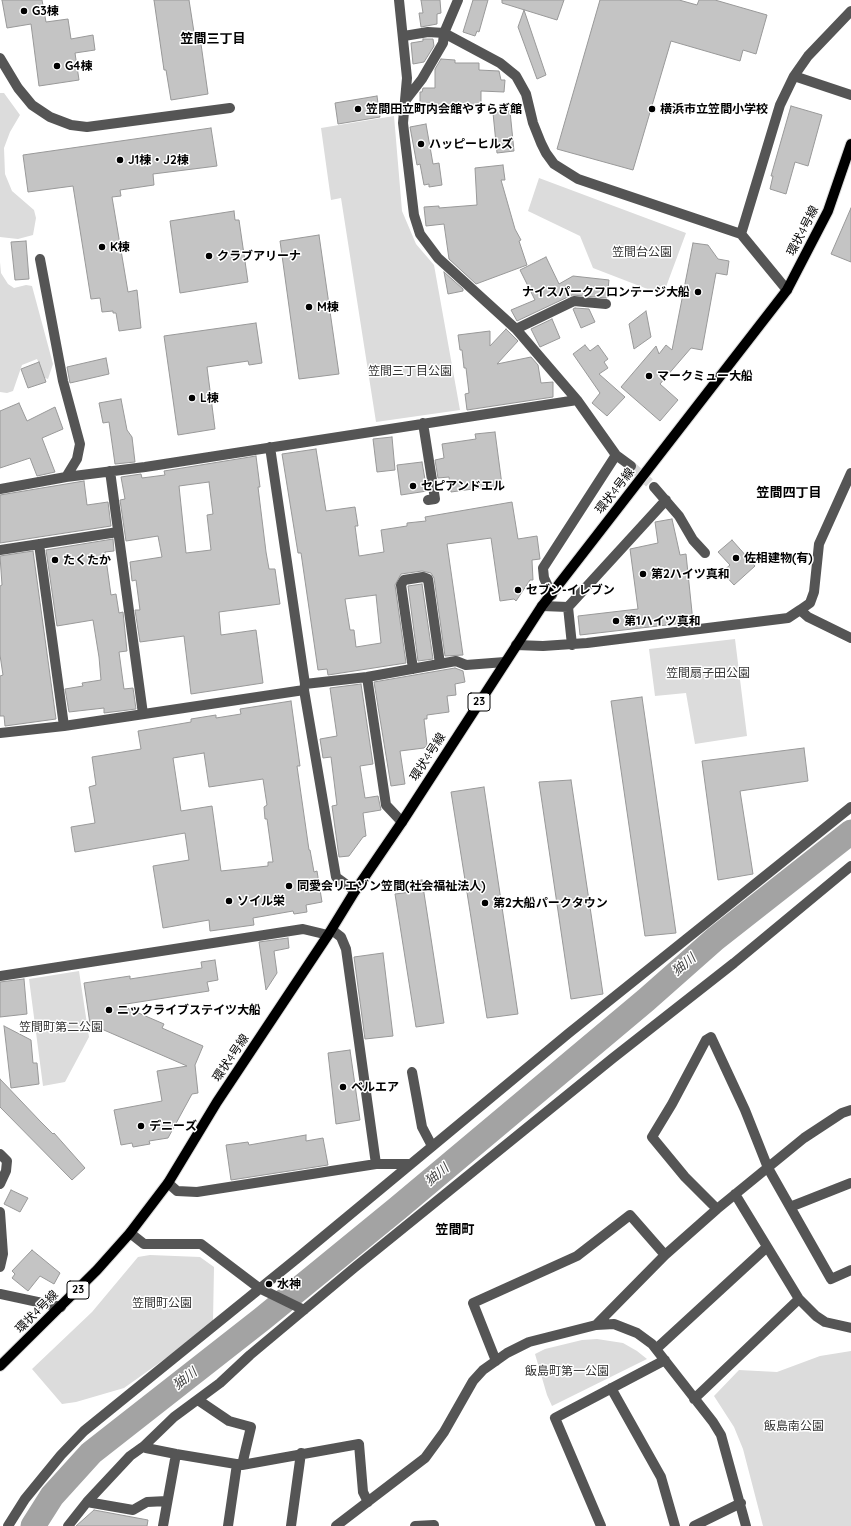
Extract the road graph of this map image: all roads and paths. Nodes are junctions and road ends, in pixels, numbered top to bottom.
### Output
1 (399, 0) edge
2 (458, 0) edge
3 (851, 11) edge
4 (444, 33) junction
5 (404, 36) junction
6 (0, 58) edge
7 (794, 76) junction
8 (851, 96) edge
9 (405, 101) junction
10 (230, 108) dead end
11 (851, 144) edge
12 (742, 234) junction
13 (40, 259) dead end
14 (787, 290) junction
15 (606, 304) dead end
16 (516, 328) junction
17 (577, 400) junction
18 (423, 423) junction
19 (270, 446) junction
20 (616, 455) junction
21 (631, 466) tunnel mouth
22 (110, 471) junction
23 (851, 473) edge
24 (66, 477) junction
25 (654, 487) tunnel mouth
26 (0, 489) edge
27 (428, 500) dead end
28 (666, 500) junction
29 (118, 532) junction
30 (39, 544) junction
31 (0, 550) edge
32 (705, 553) dead end
33 (552, 594) junction
34 (542, 606) junction
35 (568, 607) junction
36 (800, 610) junction
37 (851, 638) edge
38 (516, 645) junction
39 (572, 645) junction
40 (505, 662) junction
41 (440, 664) junction
42 (413, 669) junction
43 (367, 677) junction
44 (304, 687) junction
45 (143, 714) junction
46 (64, 726) junction
47 (0, 734) edge
48 (851, 807) edge
49 (402, 822) junction
50 (851, 866) edge
51 (355, 891) junction
52 (330, 932) junction
53 (0, 976) edge
54 (412, 1072) dead end
55 (851, 1110) edge
56 (432, 1146) junction
57 (0, 1154) edge
58 (376, 1164) junction
59 (411, 1164) junction
60 (768, 1168) junction
61 (851, 1182) edge
62 (168, 1183) junction
63 (0, 1184) edge
64 (735, 1194) junction
65 (790, 1207) junction
66 (717, 1209) junction
67 (0, 1212) edge
68 (130, 1233) junction
69 (767, 1247) junction
70 (665, 1256) junction
71 (0, 1267) edge
72 (851, 1270) edge
73 (259, 1288) junction
74 (0, 1294) edge
75 (799, 1299) junction
76 (61, 1307) junction
77 (304, 1310) junction
78 (596, 1325) junction
79 (851, 1328) edge
80 (656, 1349) junction
81 (665, 1360) junction
82 (496, 1361) junction
83 (0, 1366) edge
84 (611, 1388) junction
85 (694, 1399) junction
86 (198, 1400) junction
87 (144, 1446) junction
88 (301, 1453) junction
89 (176, 1454) junction
90 (240, 1464) junction
91 (167, 1501) junction
92 (87, 1502) junction
93 (368, 1502) junction
94 (741, 1503) junction
95 (434, 1525) dead end
96 (8, 1526) edge
97 (68, 1526) edge
98 (163, 1526) edge
99 (228, 1526) edge
100 (291, 1526) edge
101 (336, 1526) edge
102 (415, 1526) edge
103 (423, 1526) edge
104 (601, 1526) edge
105 (675, 1526) edge
106 (694, 1526) edge
107 (746, 1526) edge

1 - 5 street
2 - 4 street
3 - 7 street
4 - 5 street
4 - 9 street
4 - 12 street
5 - 9 street
6 - 10 street
7 - 8 street
7 - 12 street
9 - 16 street
11 - 14 main road, 環状4号線 / 23
12 - 14 street
13 - 24 street
14 - 33 main road, 環状4号線 / 23
15 - 16 street
16 - 17 street
17 - 18 street
17 - 20 street
18 - 19 street
18 - 27 street
19 - 22 street
19 - 44 street
20 - 21 street
20 - 33 street
22 - 24 street
22 - 29 street
23 - 36 street
24 - 26 street
25 - 28 street
28 - 32 street
28 - 35 street
29 - 30 street
29 - 45 street
30 - 31 street
30 - 46 street
33 - 34 main road, 環状4号線 / 23
34 - 35 street
34 - 38 main road, 環状4号線 / 23
35 - 39 street
36 - 37 street
36 - 39 street
38 - 39 street
38 - 40 main road, 環状4号線 / 23
40 - 41 street
40 - 49 main road, 環状4号線 / 23
41 - 42 street
41 - 42 street
42 - 43 street
43 - 44 street
43 - 49 street
44 - 45 street
44 - 51 street
45 - 46 street
46 - 47 street
48 - 56 street
49 - 51 main road, 環状4号線 / 23
50 - 77 street
51 - 52 main road, 環状4号線 / 23
52 - 53 street
52 - 58 street
52 - 62 main road, 環状4号線 / 23
54 - 56 street
55 - 60 street
56 - 59 street
57 - 63 street
58 - 59 street
58 - 62 street
59 - 73 street
60 - 64 street
60 - 65 street
60 - 66 street
61 - 65 street
62 - 68 main road, 環状4号線 / 23
64 - 66 street
64 - 69 street
65 - 72 street
66 - 70 street
67 - 71 street
68 - 73 street
68 - 76 main road, 環状4号線 / 23
69 - 75 street
69 - 80 street
70 - 78 street
70 - 82 street
73 - 77 street
73 - 96 street
74 - 76 street
75 - 79 street
75 - 85 street
76 - 83 main road, 環状4号線 / 23
77 - 86 street
78 - 80 street
78 - 82 street
80 - 81 street
81 - 84 street
81 - 85 street
82 - 93 street
84 - 104 street
84 - 105 street
85 - 94 street
86 - 87 street
86 - 90 street
87 - 89 street
87 - 92 street
88 - 90 street
88 - 93 street
88 - 100 street
89 - 90 street
89 - 91 street
90 - 99 street
91 - 92 street
91 - 98 street
92 - 97 street
93 - 101 street
94 - 106 street
94 - 107 street
95 - 103 street
102 - 103 street

